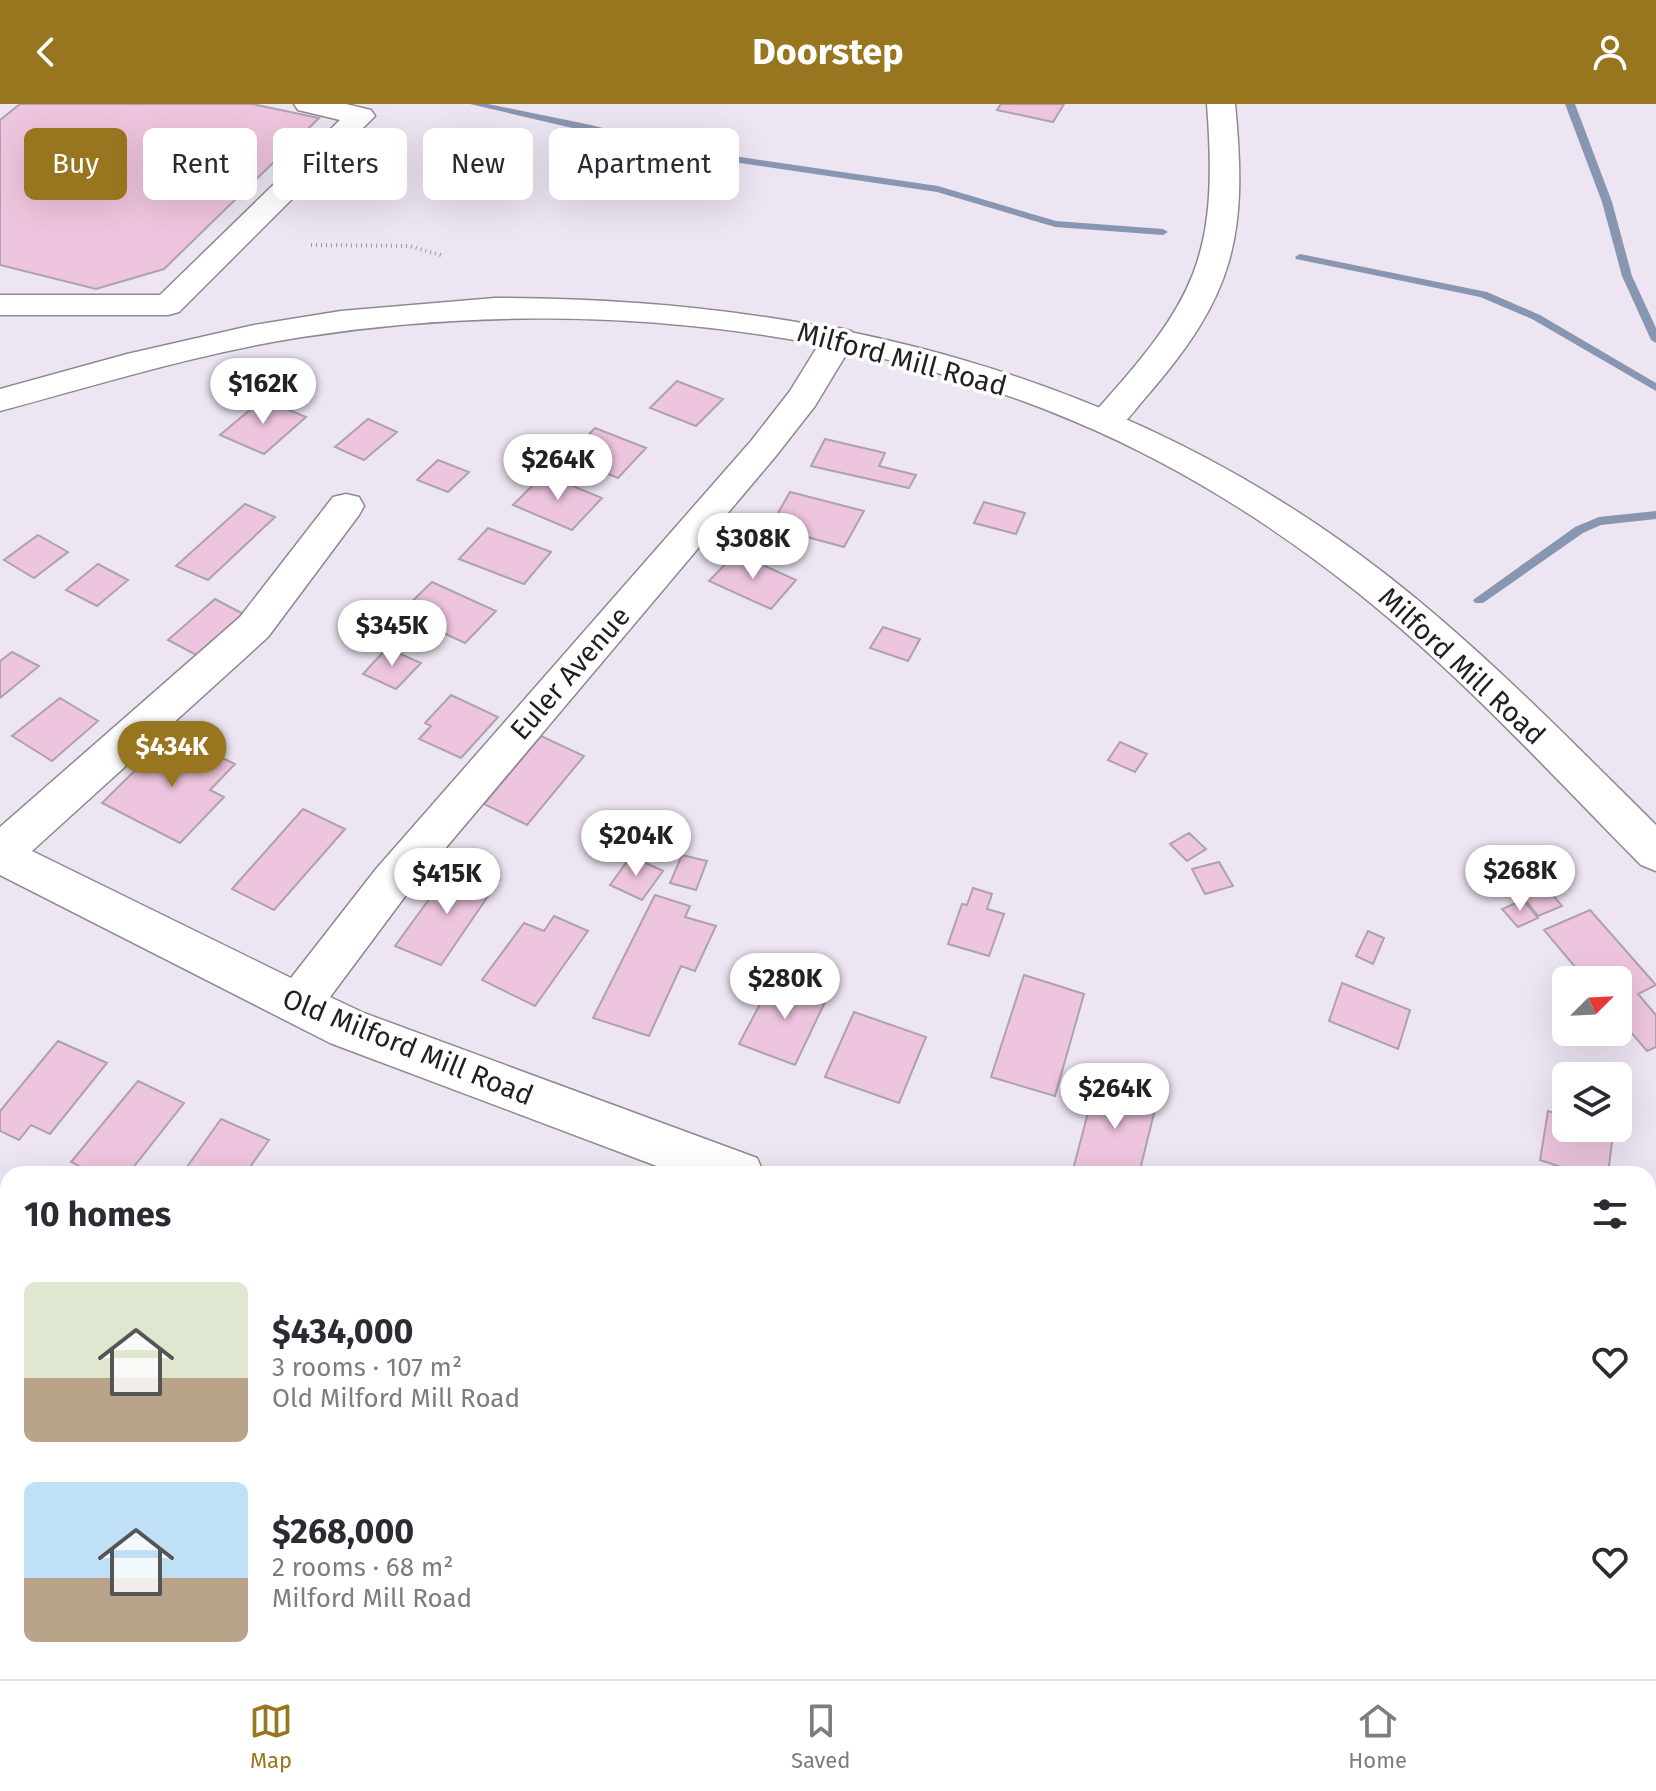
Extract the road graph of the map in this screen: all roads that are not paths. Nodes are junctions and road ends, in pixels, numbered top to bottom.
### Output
1 (308, 104) edge
2 (1221, 104) edge
3 (0, 305) edge
4 (168, 305) junction
5 (839, 338) junction
6 (178, 350) junction
7 (0, 400) edge
8 (1106, 421) junction
9 (346, 506) dead end
10 (1656, 853) edge
11 (0, 854) edge
12 (297, 1005) junction
13 (718, 1166) edge

1 - 4 street
2 - 8 street
3 - 4 street
4 - 6 street
5 - 6 street, Milford Mill Road
5 - 8 street, Milford Mill Road
5 - 12 street, Euler Avenue
6 - 7 street, Milford Mill Road
8 - 10 street, Milford Mill Road
9 - 11 street
11 - 12 street, Old Milford Mill Road
12 - 13 street, Old Milford Mill Road

